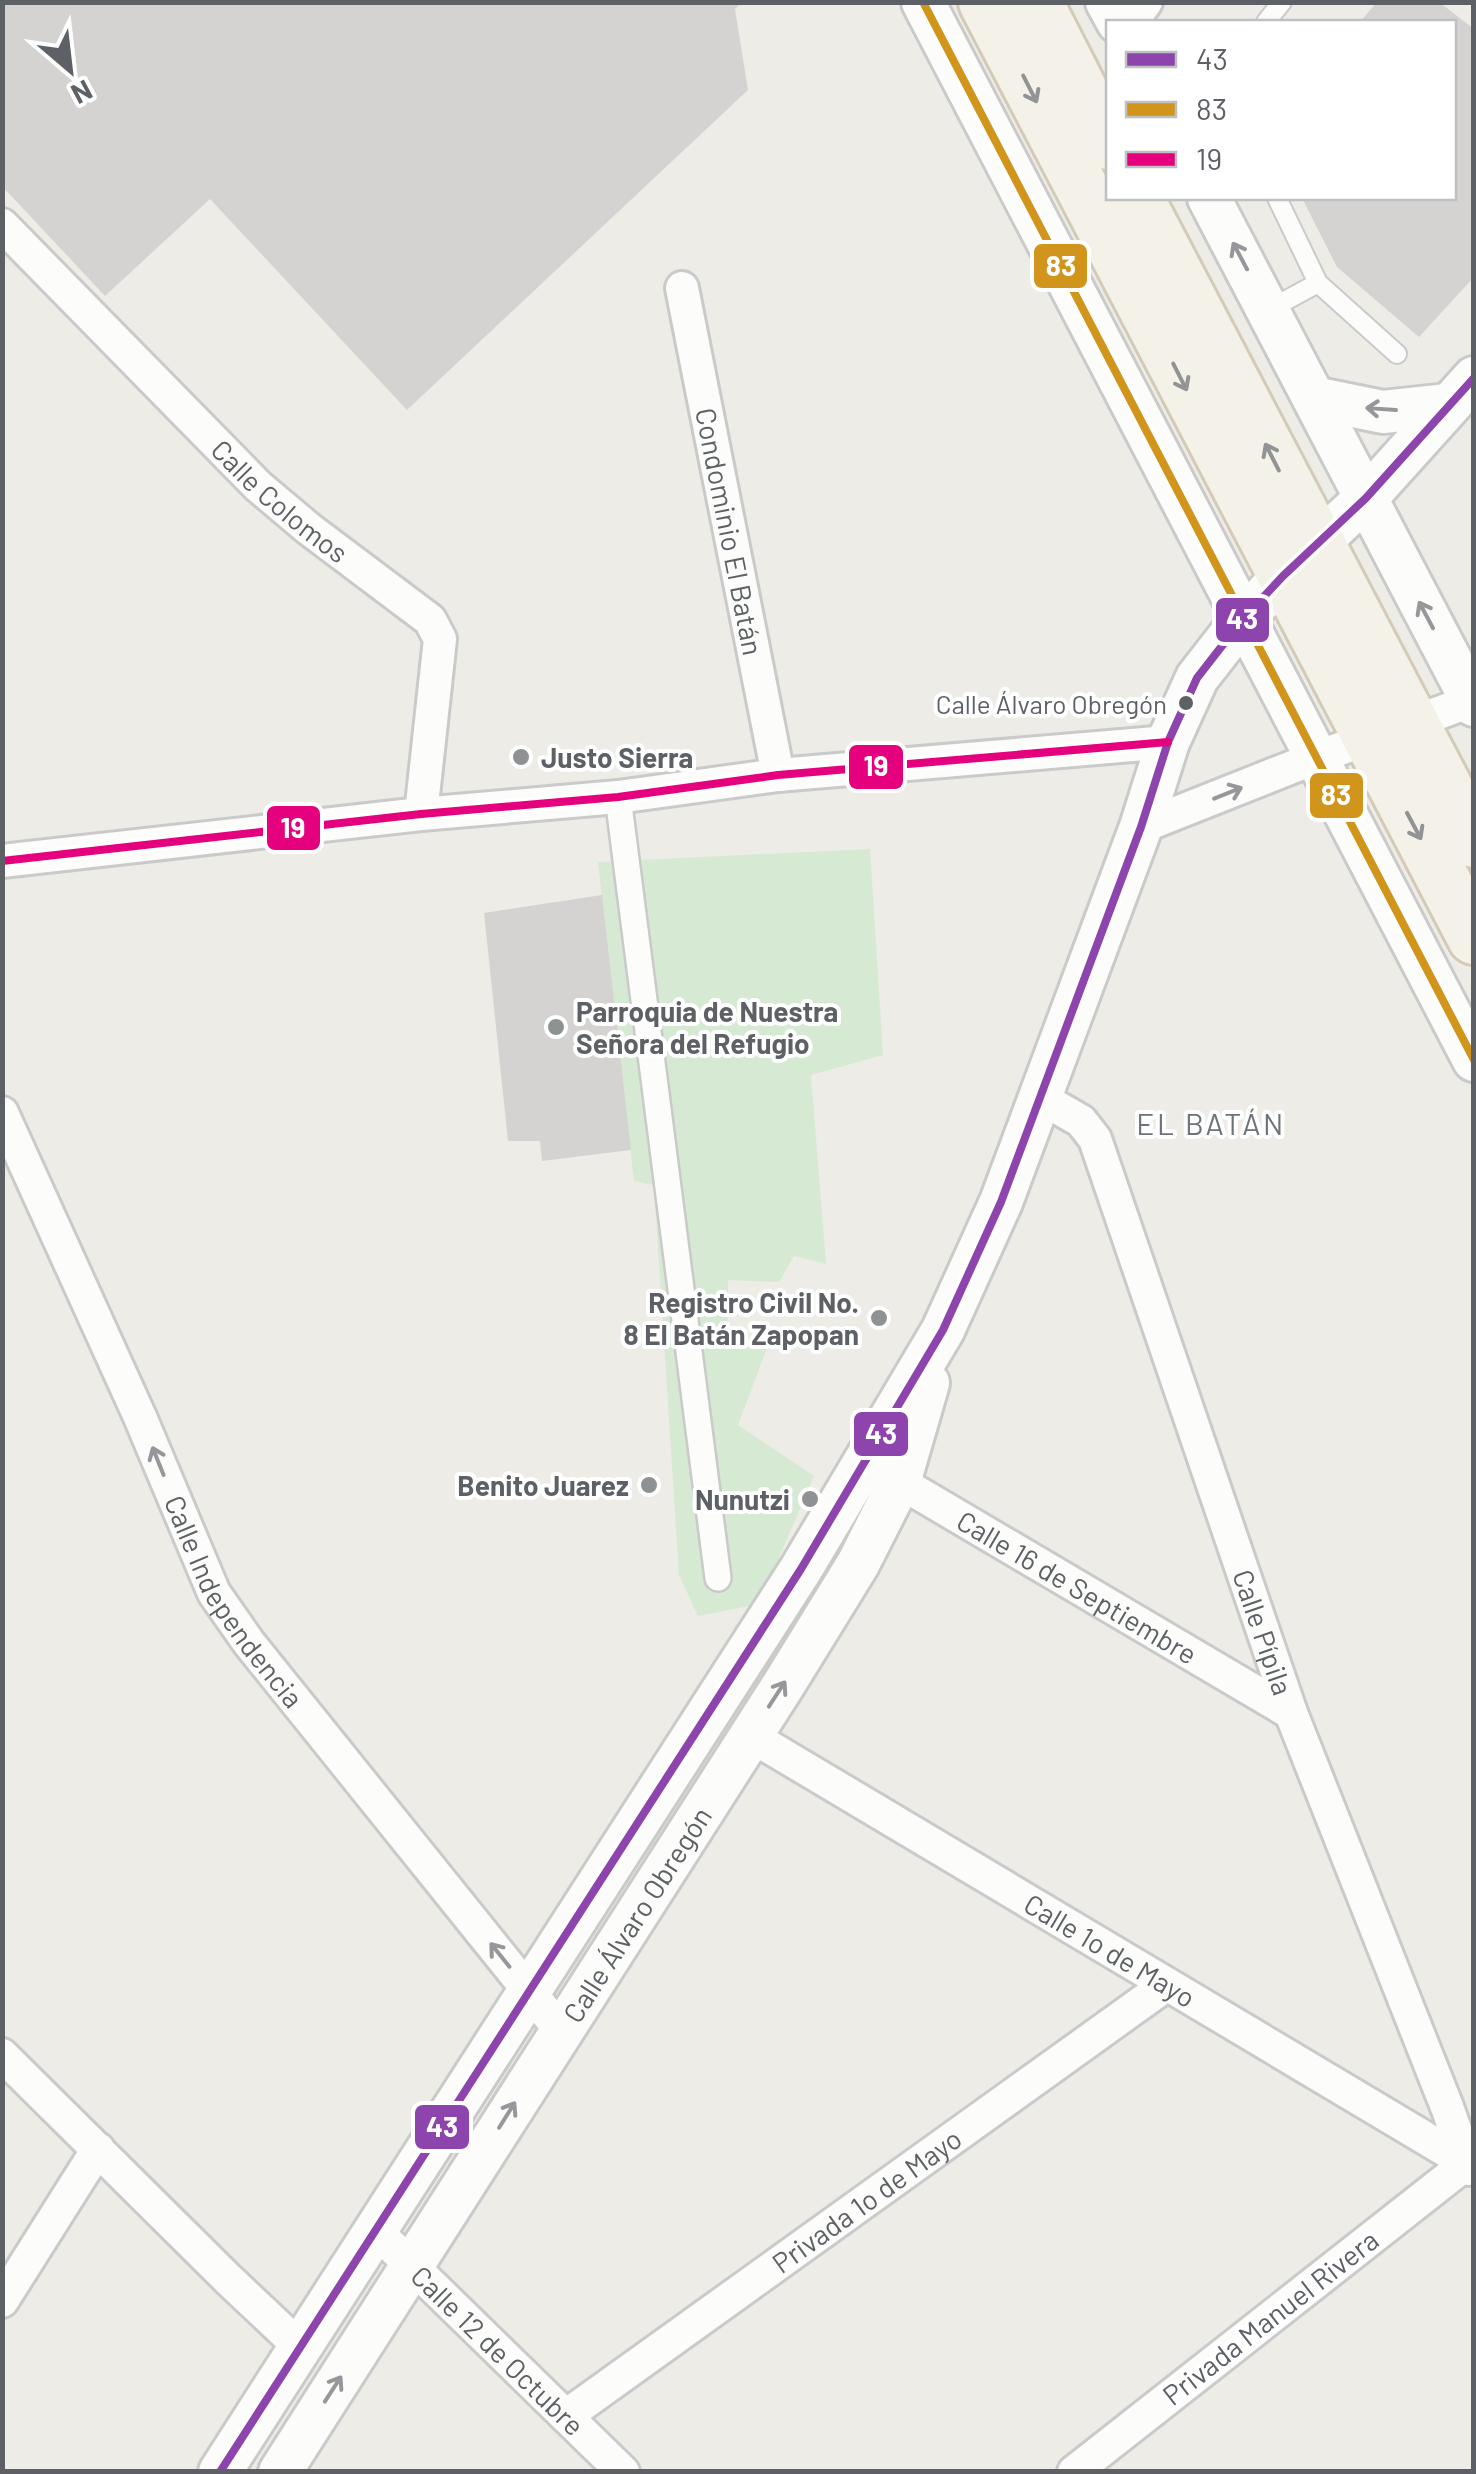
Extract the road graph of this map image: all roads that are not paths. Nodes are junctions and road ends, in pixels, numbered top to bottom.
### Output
1 (922, 2) edge
2 (985, 2) edge
3 (1036, 2) edge
4 (1106, 138) edge
5 (1138, 200) edge
6 (1210, 200) edge
7 (1278, 200) edge
8 (2, 225) edge
9 (1318, 283) junction
10 (682, 288) dead end
11 (1268, 310) junction
12 (1397, 354) dead end
13 (1461, 391) edge
14 (1314, 398) junction
15 (1366, 498) junction
16 (1300, 560) junction
17 (1243, 618) junction
18 (1473, 702) edge
19 (1391, 732) junction
20 (1168, 742) junction
21 (1315, 758) junction
22 (778, 775) junction
23 (618, 798) junction
24 (420, 814) junction
25 (1141, 827) junction
26 (1474, 841) edge
27 (2, 862) edge
28 (1474, 938) edge
29 (1474, 1060) edge
30 (1041, 1098) junction
31 (2, 1113) edge
32 (882, 1472) junction
33 (718, 1578) dead end
34 (1291, 1713) junction
35 (751, 1736) junction
36 (1166, 1985) junction
37 (528, 1991) junction
38 (561, 2032) junction
39 (2, 2055) edge
40 (98, 2149) junction
41 (1470, 2173) edge
42 (375, 2230) junction
43 (412, 2266) junction
44 (2, 2300) edge
45 (300, 2347) junction
46 (566, 2416) junction
47 (220, 2472) edge
48 (280, 2472) edge
49 (623, 2472) edge
50 (1074, 2472) edge

1 - 17 street
2 -> 16 main road
3 - 4 main road
16 -> 5 main road
11 -> 6 street
7 - 9 lane
8 - 24 street, Calle Colomos
9 - 11 lane
9 - 12 lane
10 - 22 street, Condominio El Batán
11 - 14 street
13 -> 14 street
13 - 15 street, Calle Álvaro Obregón
14 - 15 street
15 - 16 street, Calle Álvaro Obregón
18 -> 15 street
16 - 17 street, Calle Álvaro Obregón
16 - 19 main road
17 - 20 street, Calle Álvaro Obregón
17 - 21 street
18 - 19 street
19 - 21 street
19 - 26 main road
19 -> 28 main road
20 - 22 street
20 - 25 street, Calle Álvaro Obregón
25 -> 21 street
21 - 29 street
22 - 23 street
23 - 24 street
23 - 33 street
24 - 27 street
25 - 30 street, Calle Álvaro Obregón
30 - 32 street, Calle Álvaro Obregón
30 - 34 street, Calle Pípila
37 -> 31 street, Calle Independencia
32 - 34 street, Calle 16 de Septiembre
35 -> 32 street, Calle Álvaro Obregón
32 - 37 street, Calle Álvaro Obregón
34 - 41 street, Calle Pípila
35 - 36 street, Calle 1o de Mayo
35 - 38 street, Calle Álvaro Obregón
36 - 41 street, Calle 1o de Mayo
36 - 46 street, Privada 1o de Mayo
37 - 38 street, Calle Independencia
37 - 42 street, Calle Álvaro Obregón
43 -> 38 street, Calle Álvaro Obregón
39 - 40 street
40 - 44 street
40 - 45 street
41 - 50 street, Privada Manuel Rivera
42 - 43 street, Calle 12 de Octubre
42 - 45 street, Calle Álvaro Obregón
43 - 46 street, Calle 12 de Octubre
48 -> 43 street, Calle Álvaro Obregón
45 - 47 street, Calle Álvaro Obregón
46 - 49 street, Calle 12 de Octubre

